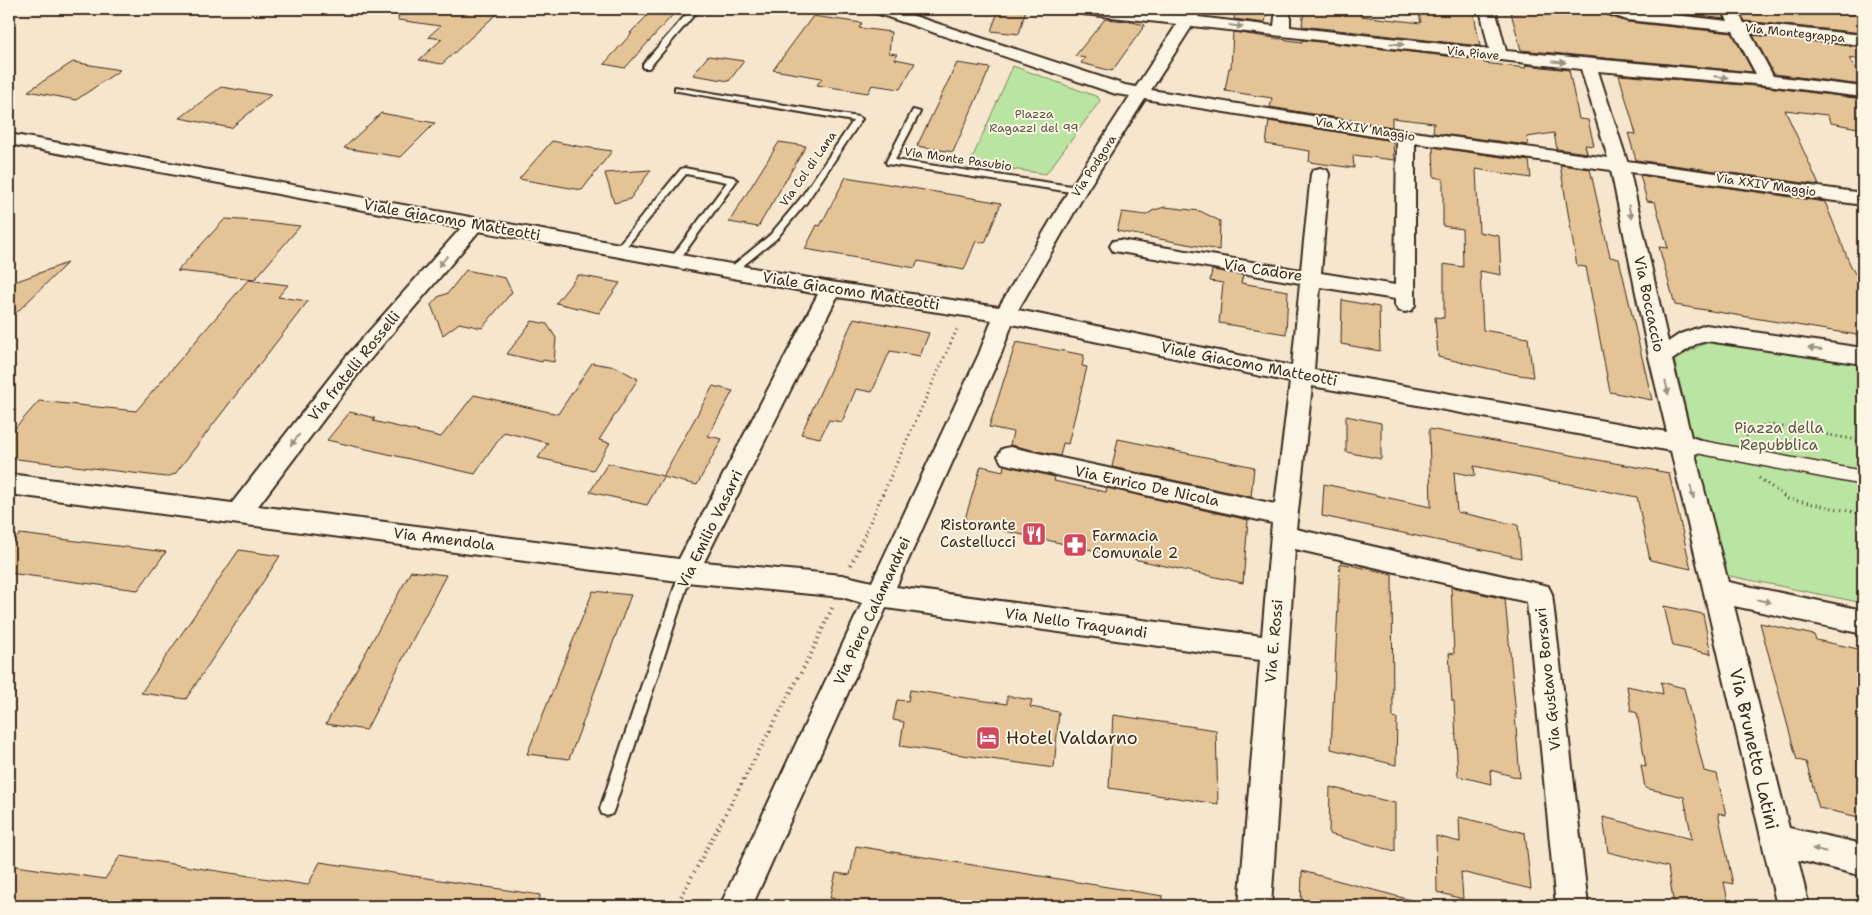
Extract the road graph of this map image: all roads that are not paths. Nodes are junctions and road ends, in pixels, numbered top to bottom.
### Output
1 (695, 9) edge
2 (878, 9) edge
3 (1083, 9) edge
4 (1283, 9) edge
5 (1488, 9) edge
6 (1609, 9) edge
7 (1729, 9) edge
8 (1154, 12) edge
9 (1191, 15) edge
10 (1740, 27) junction
11 (1282, 31) junction
12 (1863, 40) edge
13 (1499, 56) junction
14 (1588, 65) junction
15 (646, 66) dead end
16 (1768, 80) junction
17 (678, 89) dead end
18 (1863, 92) edge
19 (1142, 93) junction
20 (916, 112) dead end
21 (1406, 136) junction
22 (9, 139) edge
23 (1620, 164) junction
24 (1320, 174) dead end
25 (1078, 190) junction
26 (1863, 199) edge
27 (475, 224) junction
28 (1120, 246) dead end
29 (619, 250) junction
30 (674, 261) junction
31 (731, 271) junction
32 (1310, 278) junction
33 (831, 289) junction
34 (1405, 300) joint
35 (1005, 315) junction
36 (1863, 356) edge
37 (1660, 357) junction
38 (1302, 376) junction
39 (1686, 445) junction
40 (1010, 456) dead end
41 (1863, 478) edge
42 (9, 484) edge
43 (239, 512) junction
44 (1284, 526) junction
45 (686, 571) junction
46 (1716, 591) junction
47 (880, 596) junction
48 (1863, 622) edge
49 (1273, 650) junction
50 (607, 809) dead end
51 (1776, 840) junction
52 (1863, 860) edge
53 (736, 906) edge
54 (1255, 906) edge
55 (1572, 906) edge
56 (1792, 906) edge

1 - 15 lane
2 - 19 street, Via XXIV Maggio
3 - 8 street, Via Piave
4 - 11 street
5 - 13 street
6 - 10 street, Via Montegrappa
7 - 10 street
8 - 9 street, Via Piave
9 -> 11 street, Via Piave
9 - 19 street, Via Podgora
10 - 12 street, Via Montegrappa
10 - 16 street
11 -> 13 street, Via Piave
13 -> 14 street, Via Piave
14 -> 16 street, Via Piave
14 - 23 street, Via Boccaccio
16 - 18 street, Via Piave
17 - 31 lane, Via Col di Lana
19 - 21 street, Via XXIV Maggio
19 - 25 street, Via Podgora
20 - 25 lane, Via Monte Pasubio
21 - 23 street, Via XXIV Maggio
21 - 34 street
22 - 27 street, Viale Giacomo Matteotti
23 - 26 street, Via XXIV Maggio
23 -> 37 street, Via Boccaccio
24 - 32 street, Via E. Rossi
25 - 35 street, Via Podgora
27 - 29 street, Viale Giacomo Matteotti
27 -> 43 street, Via fratelli Rosselli
28 - 32 street, Via Cadore
29 - 30 street, Viale Giacomo Matteotti
29 - 30 lane
30 - 31 street, Viale Giacomo Matteotti
31 - 33 street, Viale Giacomo Matteotti
32 - 34 street, Via Cadore
32 - 38 street, Via E. Rossi
33 - 35 street, Viale Giacomo Matteotti
33 - 45 street, Via Emilio Vasarri
35 - 38 street, Viale Giacomo Matteotti
35 - 47 street, Via Piero Calamandrei
36 -> 37 street
37 -> 39 street, Via Boccaccio
38 - 39 street, Viale Giacomo Matteotti
38 - 44 street, Via E. Rossi
39 - 41 street
39 -> 46 street, Via Boccaccio
40 - 44 street, Via Enrico De Nicola
42 - 43 street, Via Amendola
43 - 45 street, Via Amendola
44 - 49 street, Via E. Rossi
44 - 55 street, Via Gustavo Borsari
45 - 47 street, Via Amendola
45 - 50 lane, Via Emilio Vasarri
46 -> 48 street
46 - 51 street, Via Brunetto Latini
47 - 49 street, Via Nello Traquandi
47 - 53 street, Via Piero Calamandrei
49 - 54 street, Via E. Rossi
52 -> 51 street
51 - 56 street, Via Brunetto Latini

